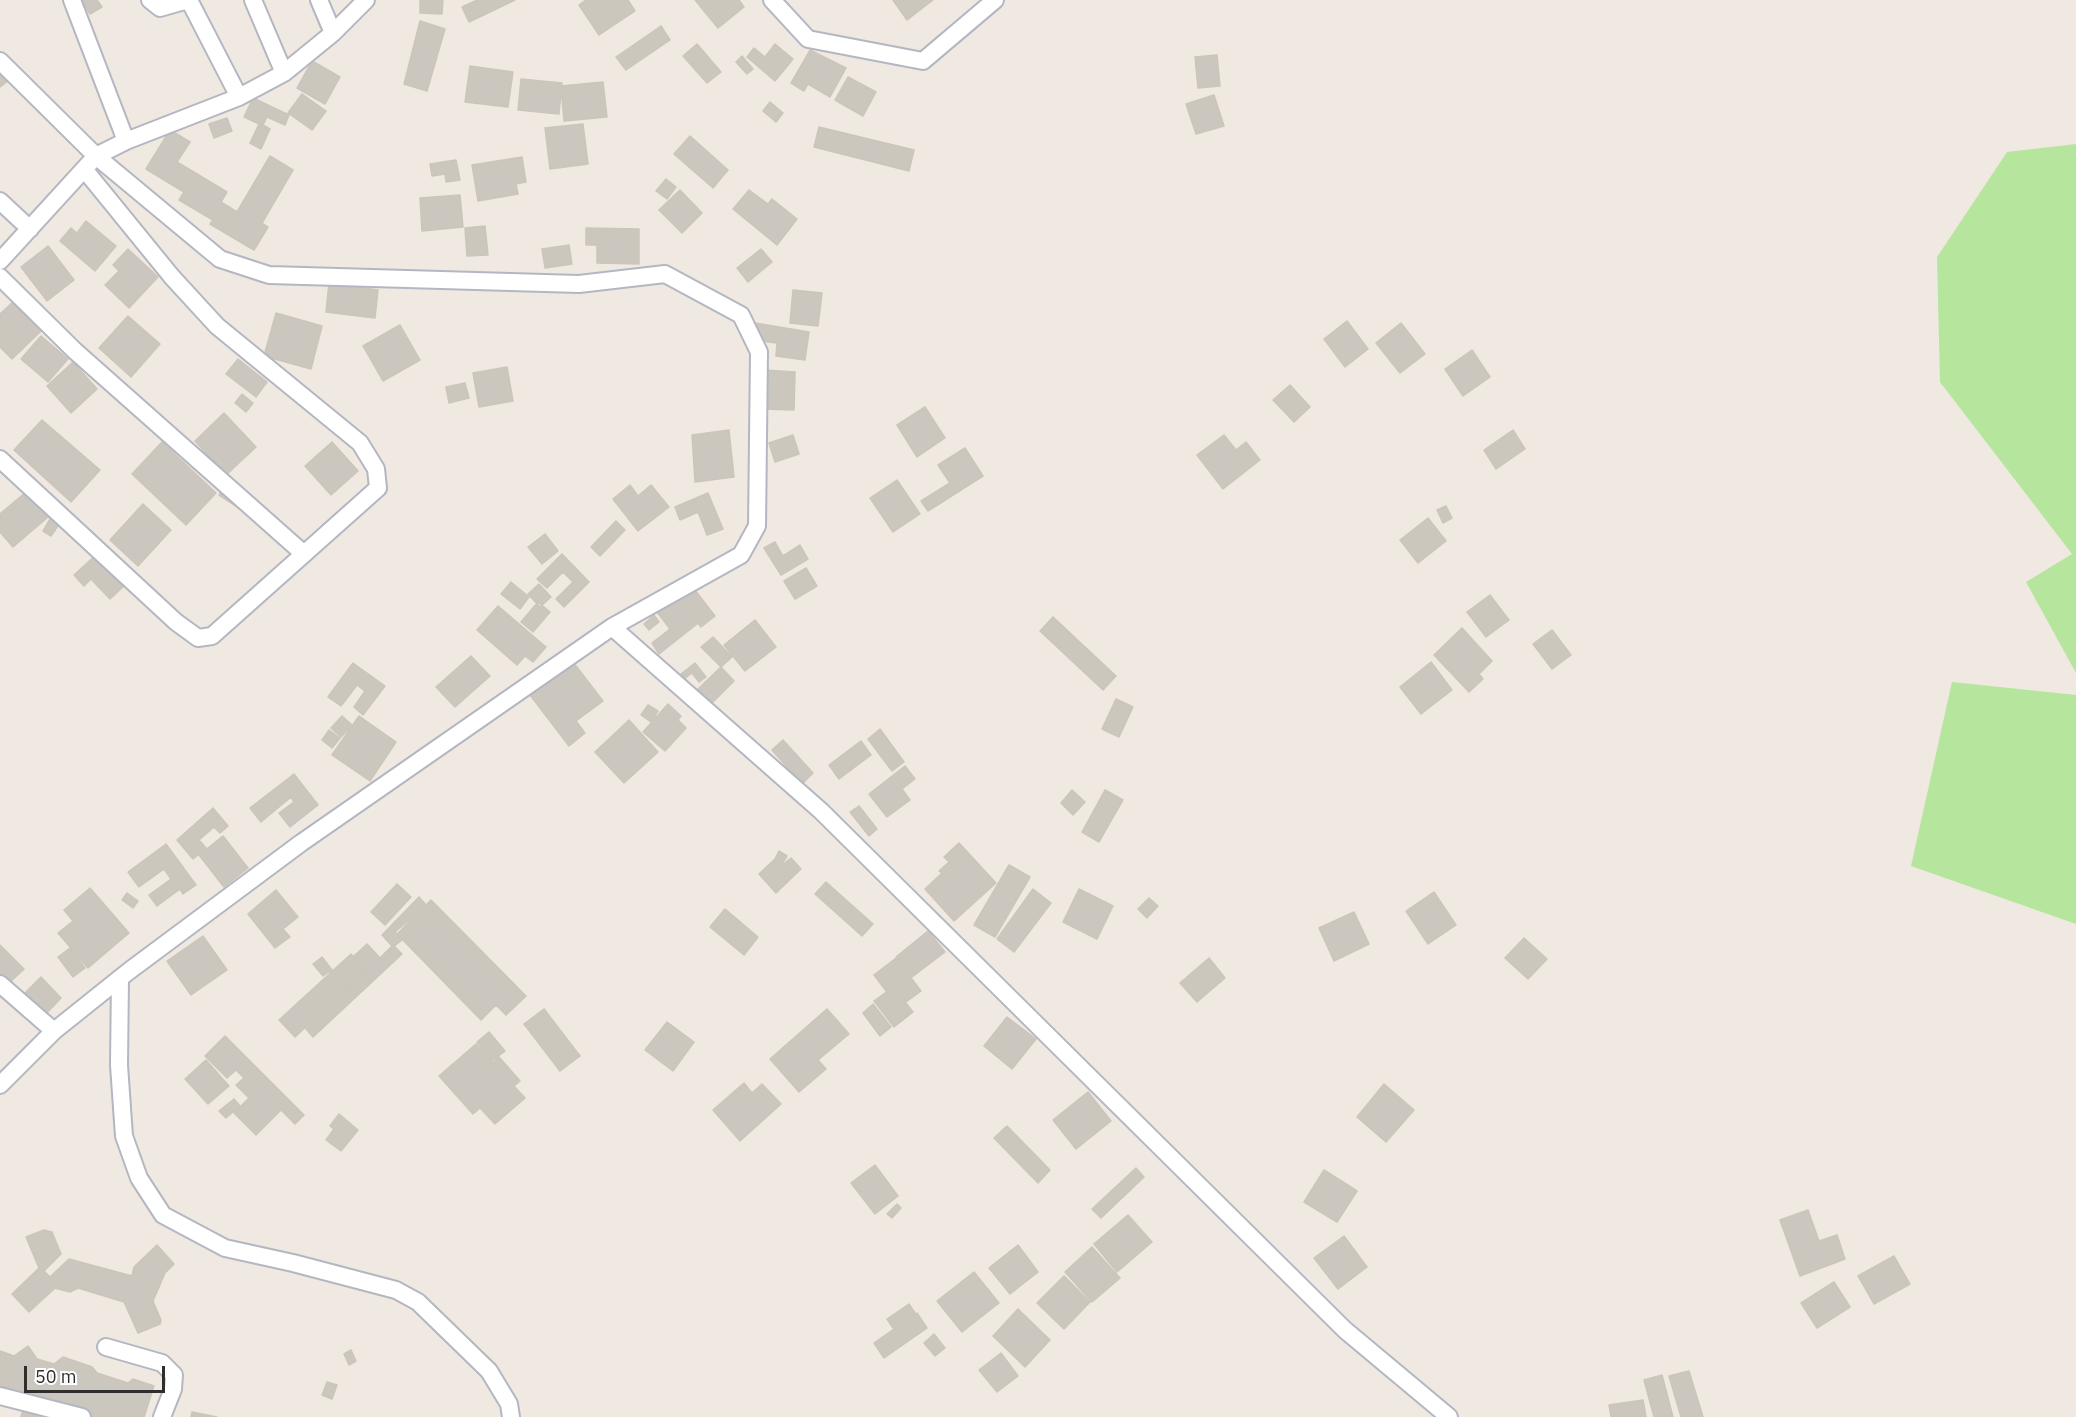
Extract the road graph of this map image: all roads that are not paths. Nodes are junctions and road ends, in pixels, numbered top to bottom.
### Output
1 (72, 0) edge
2 (150, 0) edge
3 (189, 0) edge
4 (253, 0) edge
5 (319, 0) edge
6 (366, 0) edge
7 (772, 0) edge
8 (995, 0) edge
9 (977, 6) edge
10 (333, 33) junction
11 (0, 61) edge
12 (284, 73) junction
13 (239, 97) junction
14 (126, 141) junction
15 (96, 156) junction
16 (84, 170) junction
17 (0, 201) edge
18 (30, 229) junction
19 (0, 261) edge
20 (0, 277) edge
21 (0, 459) edge
22 (304, 554) junction
23 (612, 627) junction
24 (120, 978) junction
25 (0, 984) edge
26 (54, 1030) junction
27 (0, 1085) edge
28 (106, 1347) dead end
29 (0, 1396) edge
30 (82, 1417) edge
31 (162, 1417) edge
32 (511, 1417) edge
33 (1449, 1417) edge

1 - 14 street
2 - 3 street
3 - 13 street
4 - 12 street
5 - 10 street
6 - 10 street
7 - 9 street
8 - 9 street
10 - 12 street
11 - 15 street
12 - 13 street
13 - 14 street
14 - 15 street
15 - 16 street
15 - 23 street
16 - 18 street
16 - 22 street
17 - 18 street
18 - 19 street
20 - 22 street
21 - 22 street
23 - 24 street
23 - 33 street
24 - 26 street
24 - 32 street
25 - 26 street
26 - 27 street
28 - 31 street
29 - 30 street

